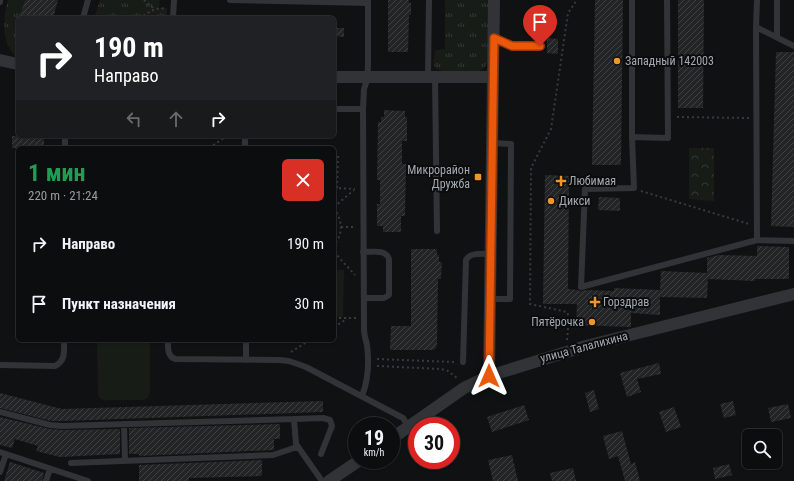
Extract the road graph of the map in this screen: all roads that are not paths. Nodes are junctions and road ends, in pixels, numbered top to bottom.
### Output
1 (88, 0) edge
2 (174, 0) edge
3 (230, 0) edge
4 (429, 0) edge
5 (494, 0) edge
6 (632, 0) edge
7 (667, 0) edge
8 (756, 0) edge
9 (777, 0) edge
10 (368, 2) edge
11 (84, 16) edge
12 (173, 16) edge
13 (756, 27) junction
14 (777, 37) junction
15 (494, 38) junction
16 (540, 46) dead end
17 (794, 46) edge
18 (0, 60) edge
19 (16, 64) edge
20 (336, 77) edge
21 (367, 77) junction
22 (432, 77) junction
23 (493, 77) junction
24 (336, 109) edge
25 (363, 109) junction
26 (632, 137) junction
27 (493, 143) junction
28 (437, 231) dead end
29 (757, 240) junction
30 (794, 241) edge
31 (364, 252) junction
32 (490, 254) junction
33 (794, 294) edge
34 (364, 298) junction
35 (489, 299) junction
36 (64, 342) edge
37 (168, 342) edge
38 (246, 342) edge
39 (246, 360) junction
40 (463, 362) road end
41 (0, 365) edge
42 (489, 376) junction
43 (362, 396) junction
44 (0, 412) edge
45 (423, 417) edge
46 (294, 419) junction
47 (124, 424) junction
48 (408, 426) edge
49 (298, 447) junction
50 (3, 453) edge
51 (321, 454) dead end
52 (125, 460) junction
53 (71, 463) dead end
54 (50, 468) junction
55 (348, 468) edge
56 (0, 472) edge
57 (46, 481) edge
58 (88, 481) edge
59 (322, 481) edge
60 (330, 481) edge

1 - 11 lane
2 - 12 lane
3 - 10 lane
4 - 22 lane
5 - 15 street
6 - 26 lane
7 - 26 lane
8 - 13 lane
9 - 14 lane
10 - 21 lane
13 - 14 lane
13 - 29 lane
14 - 17 lane
15 - 16 lane
15 - 23 street
18 - 19 street
20 - 21 street
21 - 22 street
21 - 25 lane
22 - 23 street
22 - 28 lane
23 - 27 street
24 - 25 lane
25 - 31 lane
26 - 29 lane
27 - 32 street
27 - 35 lane
29 - 30 lane
31 - 34 lane
31 - 34 lane
32 - 35 street
32 - 40 lane
33 - 42 street, улица Талалихина
34 - 43 lane
35 - 42 street
36 - 41 lane
37 - 39 lane
38 - 39 lane
39 - 43 lane
42 - 45 street, улица Талалихина
43 - 48 lane
44 - 47 lane
46 - 47 lane
46 - 49 lane
46 - 51 lane
47 - 52 lane
49 - 52 lane
49 - 59 lane
50 - 54 lane
50 - 56 lane
52 - 53 lane
54 - 57 lane
54 - 58 lane
55 - 60 street

